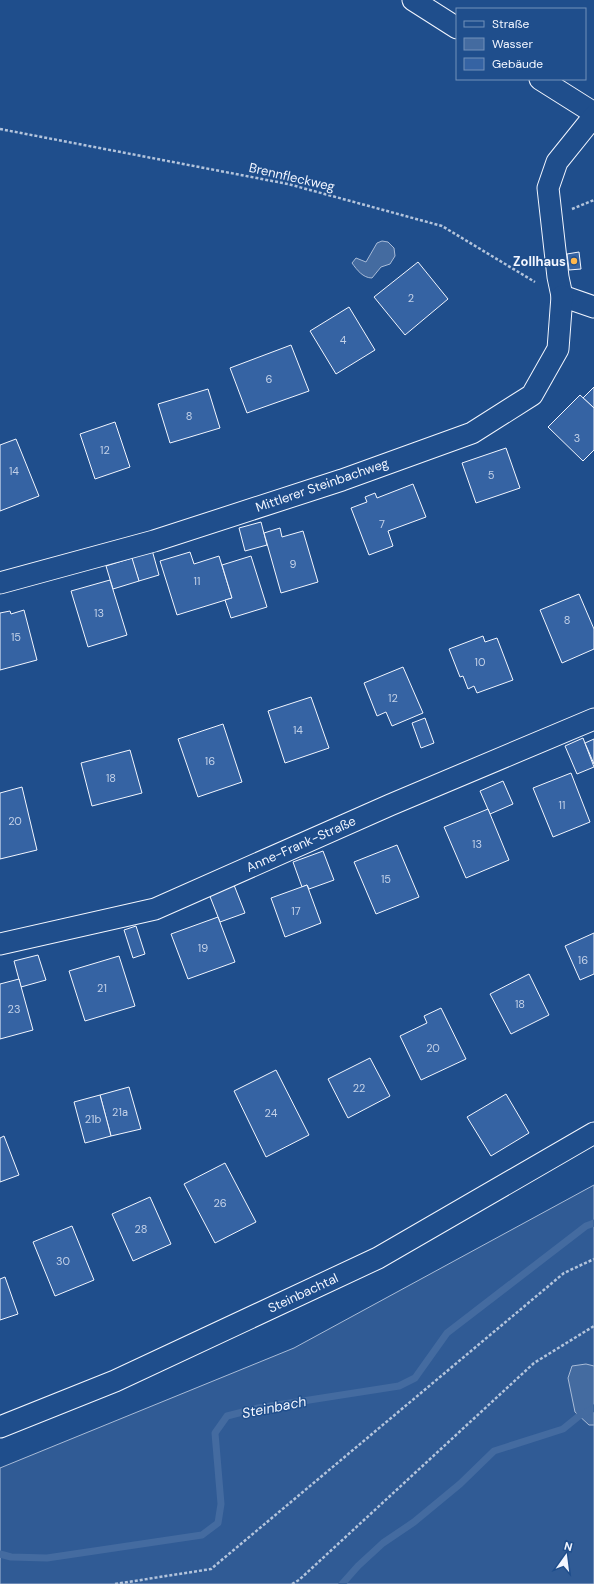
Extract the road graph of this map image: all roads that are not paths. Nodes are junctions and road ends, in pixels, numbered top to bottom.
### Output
1 (413, 0) edge
2 (456, 27) edge
3 (541, 80) edge
4 (593, 117) edge
5 (562, 296) junction
6 (594, 307) edge
7 (0, 584) edge
8 (594, 719) edge
9 (0, 944) edge
10 (594, 1132) edge
11 (0, 1428) edge

1 - 2 street
3 - 4 street
4 - 5 street, Mittlerer Steinbachweg
5 - 6 street
5 - 7 street, Mittlerer Steinbachweg
8 - 9 street, Anne-Frank-Straße
10 - 11 street, Steinbachtal

